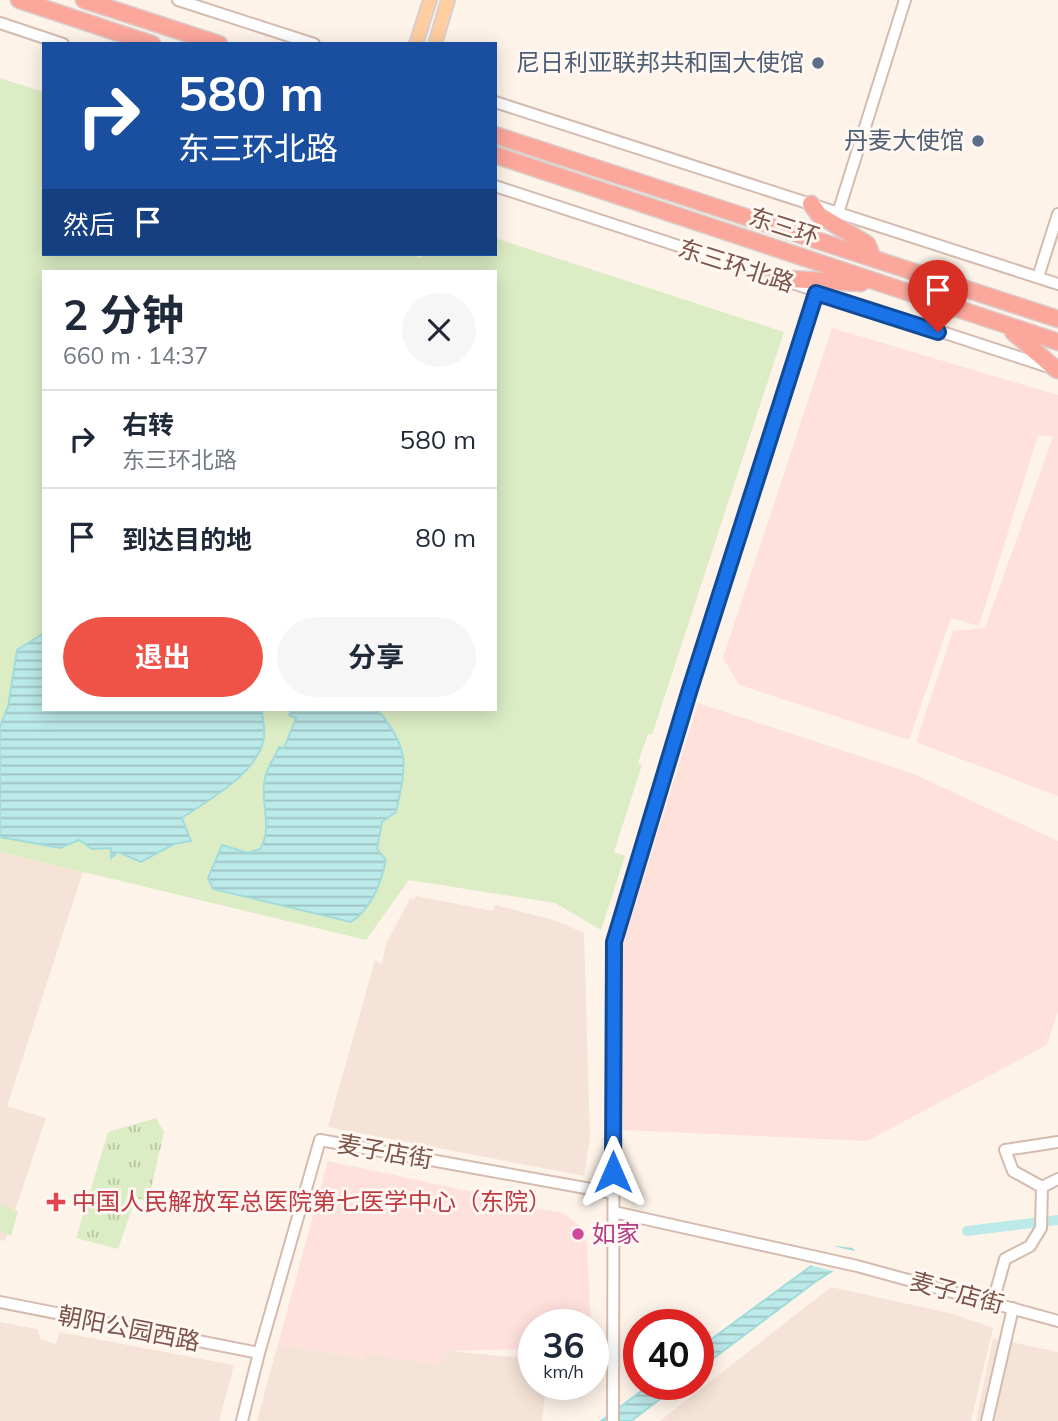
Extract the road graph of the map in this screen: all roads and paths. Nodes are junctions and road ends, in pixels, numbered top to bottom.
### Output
1 (19, 0) edge
2 (84, 0) edge
3 (178, 0) edge
4 (430, 0) edge
5 (448, 0) edge
6 (905, 0) edge
7 (0, 23) edge
8 (57, 42) edge
9 (146, 42) edge
10 (213, 42) edge
11 (308, 42) edge
12 (417, 42) edge
13 (436, 42) edge
14 (497, 103) edge
15 (497, 136) edge
16 (497, 156) edge
17 (497, 187) edge
18 (811, 204) junction
19 (838, 213) junction
20 (1058, 214) edge
21 (873, 258) junction
22 (1038, 277) junction
23 (772, 278) junction
24 (885, 284) junction
25 (1058, 284) edge
26 (816, 293) junction
27 (1058, 319) edge
28 (1006, 326) junction
29 (1058, 342) edge
30 (1058, 370) edge
31 (1058, 1142) edge
32 (1058, 1179) edge
33 (1042, 1187) junction
34 (613, 1194) junction
35 (614, 1212) junction
36 (993, 1302) junction
37 (0, 1303) edge
38 (1013, 1308) junction
39 (1058, 1321) edge
40 (259, 1353) junction
41 (242, 1421) edge
42 (613, 1421) edge
43 (987, 1421) edge

1 - 9 highway
2 - 10 highway
3 - 11 street
4 - 12 main road
5 - 13 main road
6 - 19 street
7 - 8 street
14 - 18 street
15 - 21 highway, 东三环
16 - 24 highway, 东三环
17 - 23 street, 东三环北路
18 - 19 street
18 - 21 highway
19 - 22 street
20 - 22 street
21 - 27 highway, 东三环
22 - 25 street
23 - 24 highway
23 - 26 street, 东三环北路
24 - 28 highway, 东三环
26 - 30 street, 东三环北路
26 - 34 street
28 - 29 highway, 东三环
28 - 30 highway
31 - 33 street
32 - 33 street
33 - 36 street
34 - 35 street
34 - 40 street, 麦子店街
35 - 36 street, 麦子店街
35 - 42 street
36 - 38 street, 麦子店街
37 - 40 street, 朝阳公园西路
38 - 39 street, 麦子店街
38 - 43 street
40 - 41 street, 麦子店街

